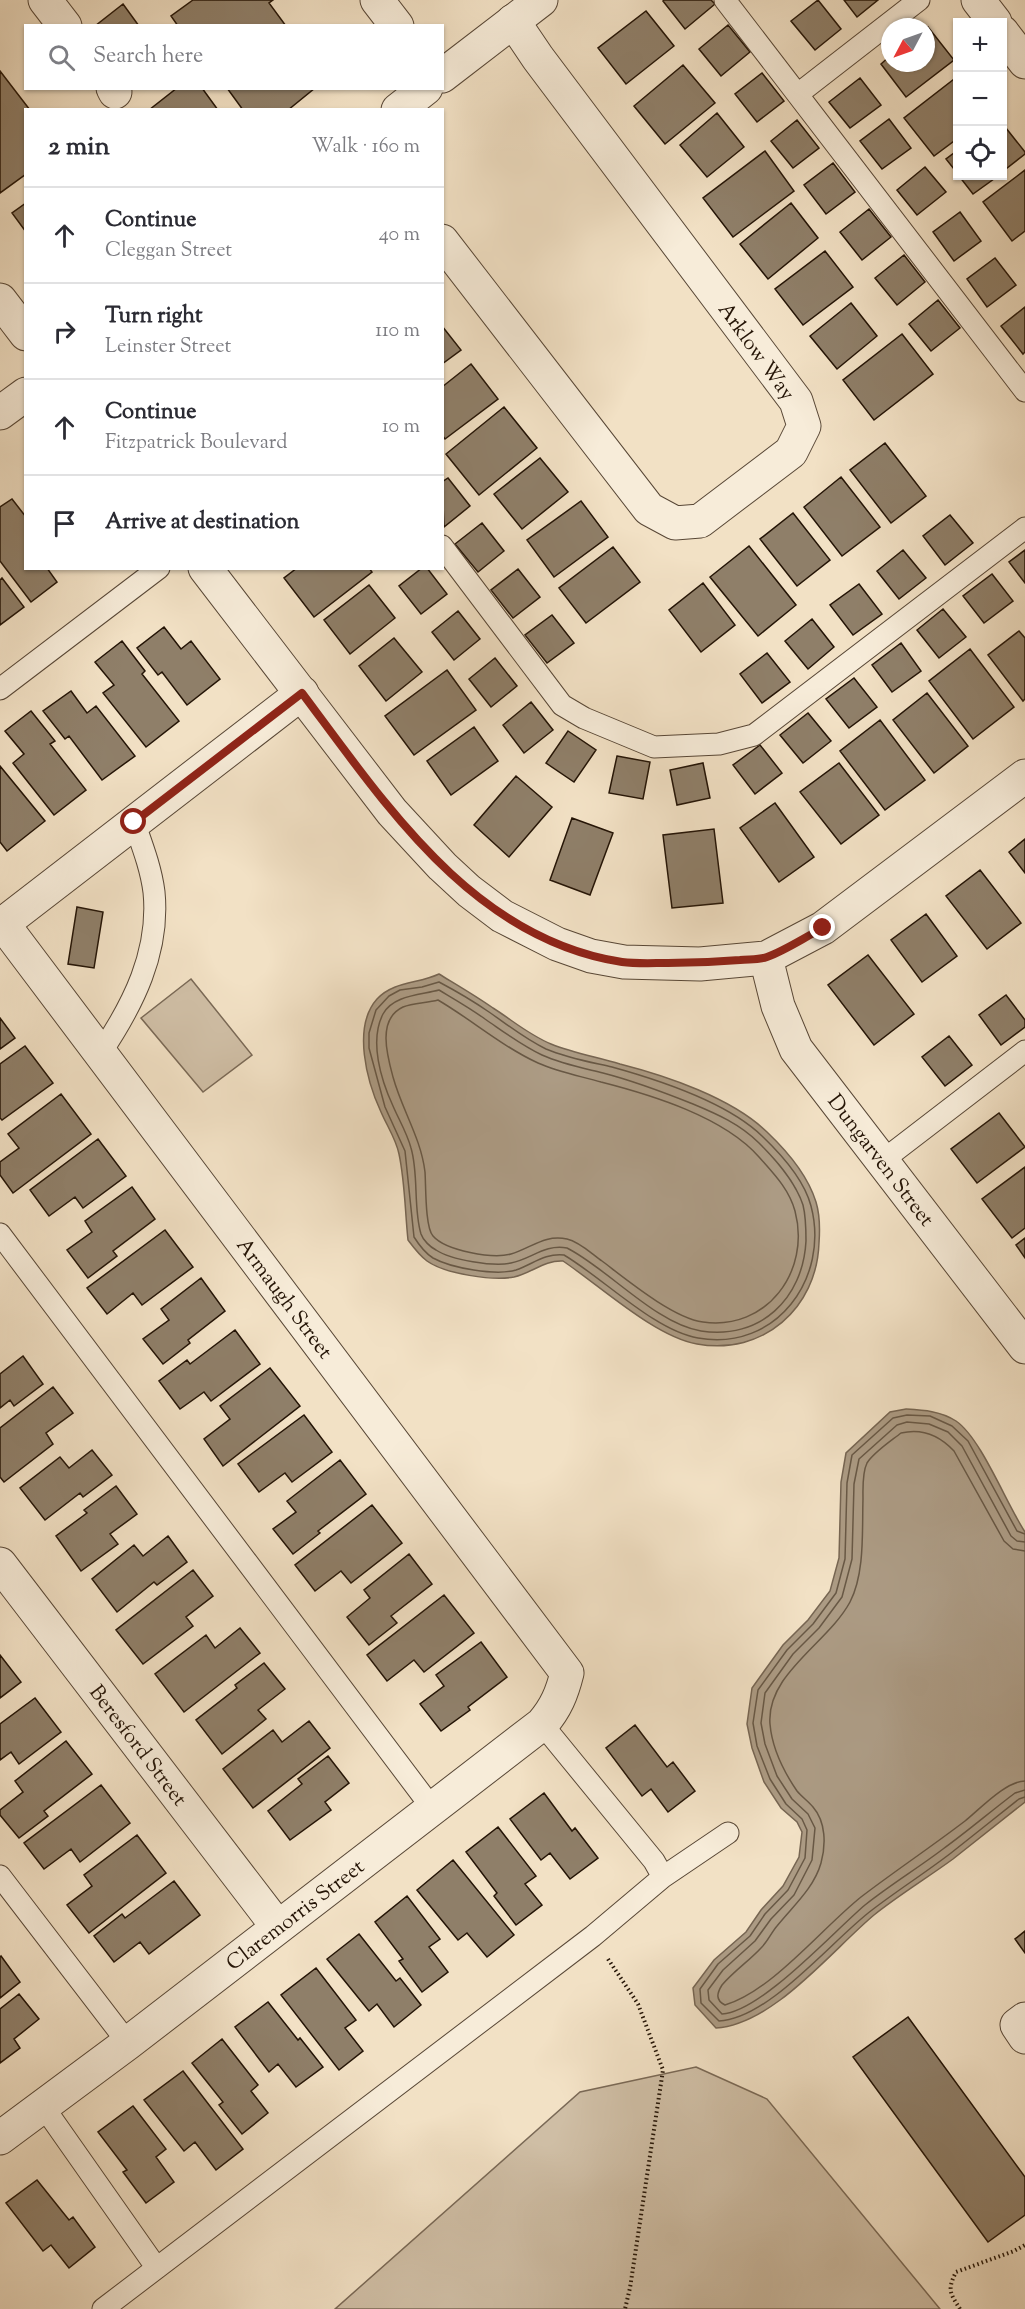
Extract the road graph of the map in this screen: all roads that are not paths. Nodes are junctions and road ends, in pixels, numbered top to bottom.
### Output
1 (45, 0) edge
2 (377, 0) edge
3 (541, 0) edge
4 (725, 0) edge
5 (919, 0) edge
6 (978, 0) edge
7 (992, 18) edge
8 (513, 21) junction
9 (63, 24) edge
10 (395, 24) edge
11 (1007, 39) edge
12 (1025, 62) edge
13 (444, 74) edge
14 (423, 90) edge
15 (798, 94) junction
16 (401, 108) edge
17 (444, 244) edge
18 (0, 300) edge
19 (24, 331) edge
20 (1025, 391) edge
21 (24, 395) edge
22 (0, 413) edge
23 (1025, 528) edge
24 (444, 549) edge
25 (156, 570) edge
26 (207, 570) edge
27 (0, 689) edge
28 (302, 693) junction
29 (1025, 776) edge
30 (134, 822) junction
31 (1, 925) edge
32 (765, 958) junction
33 (1025, 1051) edge
34 (100, 1054) junction
35 (882, 1161) junction
36 (0, 1234) edge
37 (1025, 1347) edge
38 (0, 1564) edge
39 (567, 1673) joint
40 (542, 1724) junction
41 (432, 1808) junction
42 (728, 1833) dead end
43 (0, 1876) edge
44 (663, 1877) junction
45 (278, 1926) junction
46 (128, 2043) junction
47 (43, 2106) junction
48 (0, 2138) edge
49 (156, 2267) junction
50 (103, 2309) edge

1 - 9 street
2 - 10 street
3 - 8 street
4 - 15 lane
5 - 15 lane
6 - 7 street
8 - 13 street
8 - 17 street, Arklow Way
11 - 12 street
14 - 16 street
15 - 20 lane
18 - 19 street
21 - 22 street
23 - 24 lane
25 - 27 lane
26 - 28 street
28 - 30 street
28 - 32 street
29 - 32 street
30 - 31 street
30 - 34 lane
31 - 34 street, Armaugh Street
32 - 35 street, Dungarven Street
33 - 35 lane
34 - 39 street, Armaugh Street
35 - 37 street, Dungarven Street
36 - 41 lane
38 - 45 street, Beresford Street
39 - 40 street, Claremorris Street
40 - 41 street, Claremorris Street
40 - 44 lane
41 - 45 street, Claremorris Street
42 - 44 lane
43 - 46 lane
44 - 49 lane
45 - 46 street, Claremorris Street
46 - 47 street, Claremorris Street
47 - 48 street, Claremorris Street
47 - 49 lane
49 - 50 lane

